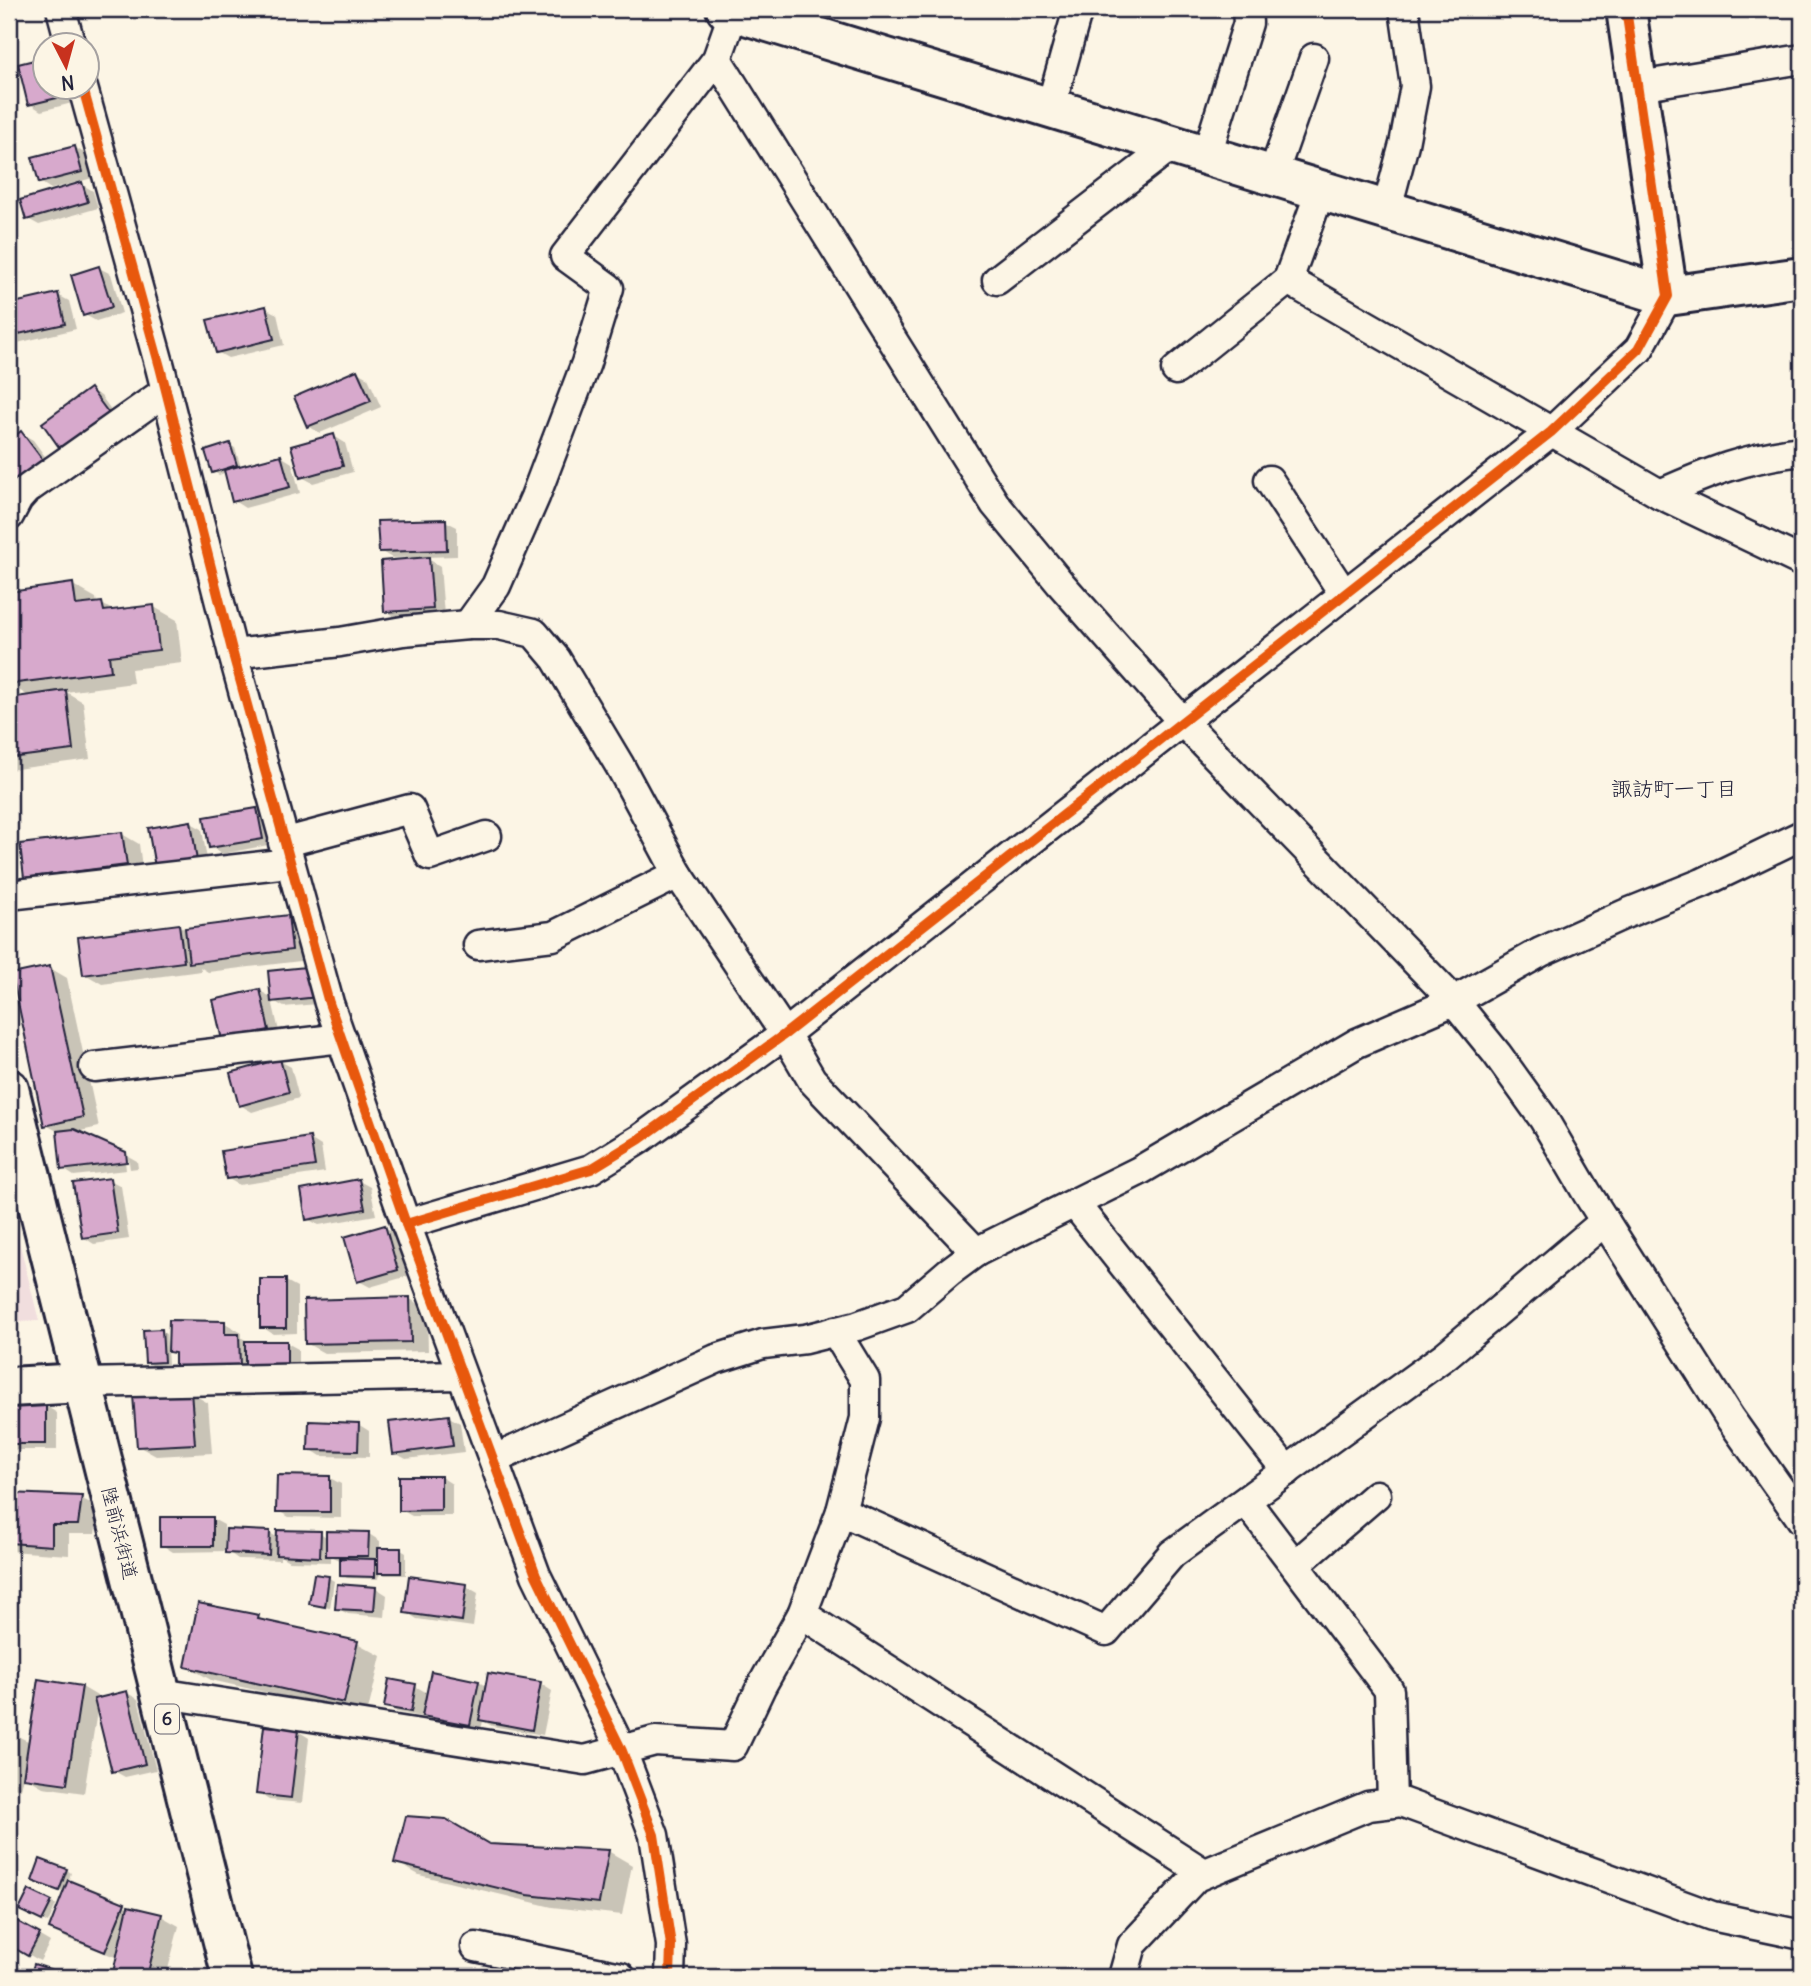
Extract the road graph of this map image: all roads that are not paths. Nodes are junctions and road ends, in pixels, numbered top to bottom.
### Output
1 (61, 9) edge
2 (1078, 9) edge
3 (1247, 9) edge
4 (1405, 9) edge
5 (1626, 9) edge
6 (730, 10) edge
7 (67, 32) edge
8 (1314, 58) dead end
9 (717, 59) junction
10 (1802, 59) edge
11 (1639, 86) junction
12 (87, 102) edge
13 (1050, 109) junction
14 (1188, 151) junction
15 (1272, 177) junction
16 (1320, 192) junction
17 (1386, 212) junction
18 (1802, 277) edge
19 (997, 280) dead end
20 (1288, 280) junction
21 (1668, 296) junction
22 (1175, 370) dead end
23 (166, 391) junction
24 (1551, 432) junction
25 (1802, 451) edge
26 (1269, 480) dead end
27 (1660, 494) junction
28 (9, 516) edge
29 (1802, 562) edge
30 (1344, 594) junction
31 (468, 625) junction
32 (233, 654) junction
33 (1182, 721) junction
34 (1802, 835) edge
35 (487, 836) dead end
36 (286, 853) junction
37 (678, 874) junction
38 (9, 895) edge
39 (478, 946) dead end
40 (1454, 1002) junction
41 (786, 1034) junction
42 (342, 1038) junction
43 (94, 1067) dead end
44 (9, 1089) edge
45 (1075, 1204) junction
46 (1605, 1221) junction
47 (406, 1224) junction
48 (976, 1252) junction
49 (835, 1331) junction
50 (461, 1375) junction
51 (82, 1383) junction
52 (9, 1387) edge
53 (495, 1459) junction
54 (1287, 1471) junction
55 (1376, 1495) dead end
56 (1246, 1501) junction
57 (841, 1511) junction
58 (1802, 1520) edge
59 (1294, 1565) junction
60 (802, 1614) junction
61 (160, 1693) junction
62 (622, 1751) junction
63 (1392, 1803) junction
64 (1204, 1873) junction
65 (1802, 1935) edge
66 (476, 1947) dead end
67 (232, 1977) edge
68 (621, 1977) edge
69 (670, 1977) edge
70 (1123, 1977) edge

1 - 7 street
2 - 13 street
3 - 14 street
4 - 17 street
5 - 11 main road
6 - 9 street
6 - 13 main road
8 - 15 street
9 - 31 street
9 - 33 street
10 - 11 street
11 - 21 main road
12 - 23 street
13 - 14 main road
14 - 15 main road
14 - 19 street
15 - 16 main road
16 - 17 main road
16 - 20 street
17 - 21 main road
18 - 21 main road
20 - 22 street
20 - 24 street
21 - 24 street
23 - 28 street
23 - 32 street
24 - 27 street
24 - 30 street
25 - 27 street
26 - 30 street
27 - 29 street
30 - 33 street
31 - 32 street
31 - 37 street
32 - 36 street
33 - 40 street
33 - 41 street
34 - 40 street
35 - 36 street
36 - 38 street
36 - 42 street
37 - 39 street
37 - 41 street
40 - 45 street
40 - 46 street
41 - 47 street
41 - 48 street
42 - 43 street
42 - 47 street
44 - 51 main road, 陸前浜街道 / 6
45 - 48 street
45 - 54 street
46 - 54 street
46 - 58 street
47 - 50 street
48 - 49 street
49 - 53 street
49 - 57 street
50 - 51 street
50 - 53 street
51 - 52 main road
51 - 61 main road, 陸前浜街道 / 6
53 - 62 street
54 - 56 street
55 - 59 street
56 - 57 street
56 - 59 street
57 - 60 street
59 - 63 street
60 - 62 street
60 - 64 street
61 - 62 street
61 - 67 main road, 陸前浜街道 / 6
62 - 69 street
63 - 64 street
63 - 65 street
64 - 70 street
66 - 68 street

